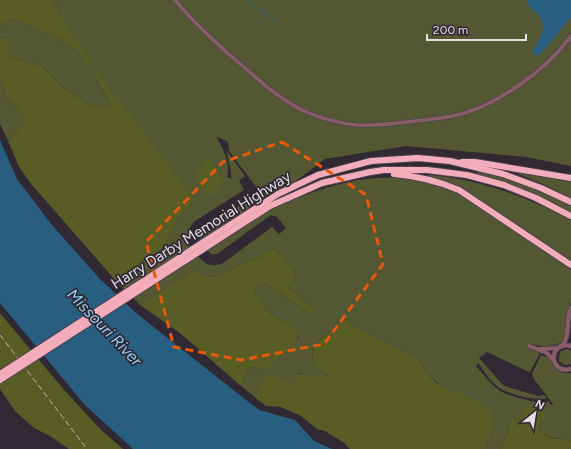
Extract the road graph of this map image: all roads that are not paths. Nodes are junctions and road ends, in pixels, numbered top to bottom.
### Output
1 (175, 0) edge
2 (571, 36) edge
3 (450, 161) junction
4 (370, 172) junction
5 (571, 178) edge
6 (571, 202) edge
7 (571, 216) edge
8 (207, 244) junction
9 (571, 265) edge
10 (571, 308) edge
11 (529, 346) dead end
12 (571, 346) edge
13 (560, 347) junction
14 (540, 349) junction
15 (554, 361) junction
16 (571, 370) edge
17 (0, 374) edge
18 (0, 380) edge

1 - 2 street
3 - 5 highway
3 - 6 highway, Harry Darby Memorial Highway
3 - 8 highway, Harry Darby Memorial Highway
4 - 7 highway, Harry Darby Memorial Highway
4 - 8 highway, Harry Darby Memorial Highway
4 - 9 highway
8 - 17 highway, Harry Darby Memorial Highway, bridge
8 - 18 highway, Harry Darby Memorial Highway, bridge
10 - 13 street
11 - 14 street
12 - 13 street
13 - 14 street
13 - 15 street
14 - 15 street
15 - 16 street

